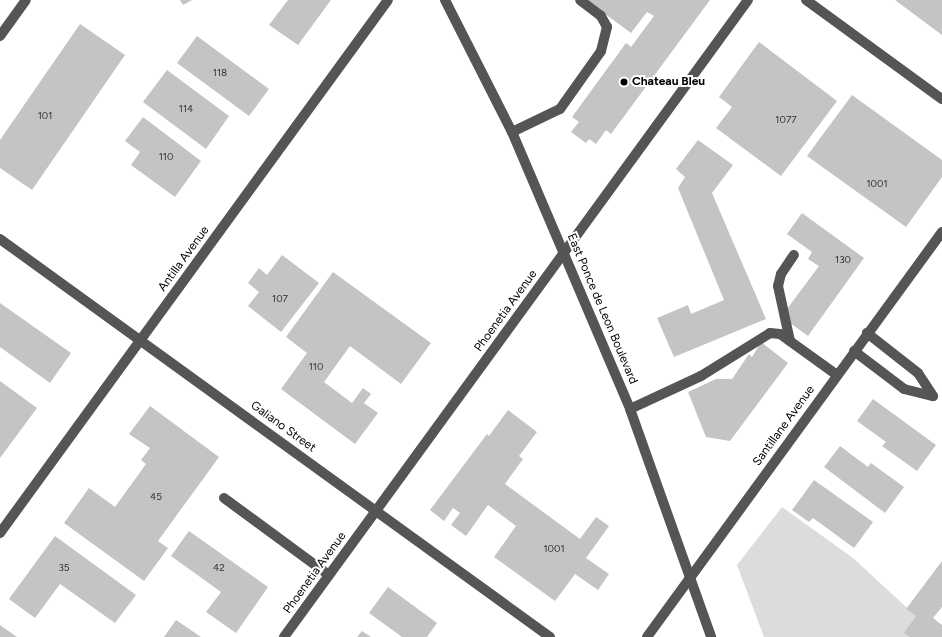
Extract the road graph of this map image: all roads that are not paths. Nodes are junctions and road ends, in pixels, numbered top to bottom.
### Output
1 (26, 0) edge
2 (388, 0) edge
3 (445, 0) edge
4 (580, 0) edge
5 (748, 0) edge
6 (806, 0) edge
7 (0, 36) edge
8 (942, 99) edge
9 (512, 132) junction
10 (942, 232) edge
11 (0, 239) edge
12 (564, 254) junction
13 (794, 255) dead end
14 (867, 333) junction
15 (141, 341) junction
16 (790, 341) junction
17 (854, 351) junction
18 (836, 375) junction
19 (938, 396) edge
20 (630, 409) junction
21 (224, 498) dead end
22 (376, 511) junction
23 (0, 532) edge
24 (328, 575) junction
25 (691, 576) junction
26 (284, 637) edge
27 (550, 637) edge
28 (647, 637) edge
29 (711, 637) edge

1 - 7 street
2 - 15 street, Antilla Avenue
3 - 9 street, East Ponce de Leon Boulevard
4 - 9 street
5 - 12 street, Phoenetia Avenue
6 - 8 street
9 - 12 street, East Ponce de Leon Boulevard
10 - 14 street, Santillane Avenue
11 - 15 street, Galiano Street
12 - 20 street, East Ponce de Leon Boulevard
12 - 22 street, Phoenetia Avenue
13 - 16 street
14 - 17 street, Santillane Avenue
14 - 19 street
15 - 22 street, Galiano Street
15 - 23 street, Antilla Avenue
16 - 18 street
16 - 20 street
17 - 18 street, Santillane Avenue
17 - 19 street
18 - 25 street, Santillane Avenue
20 - 25 street, East Ponce de Leon Boulevard
21 - 24 street
22 - 24 street, Phoenetia Avenue
22 - 27 street, Galiano Street
24 - 26 street, Phoenetia Avenue
25 - 28 street, Santillane Avenue
25 - 29 street, East Ponce de Leon Boulevard

